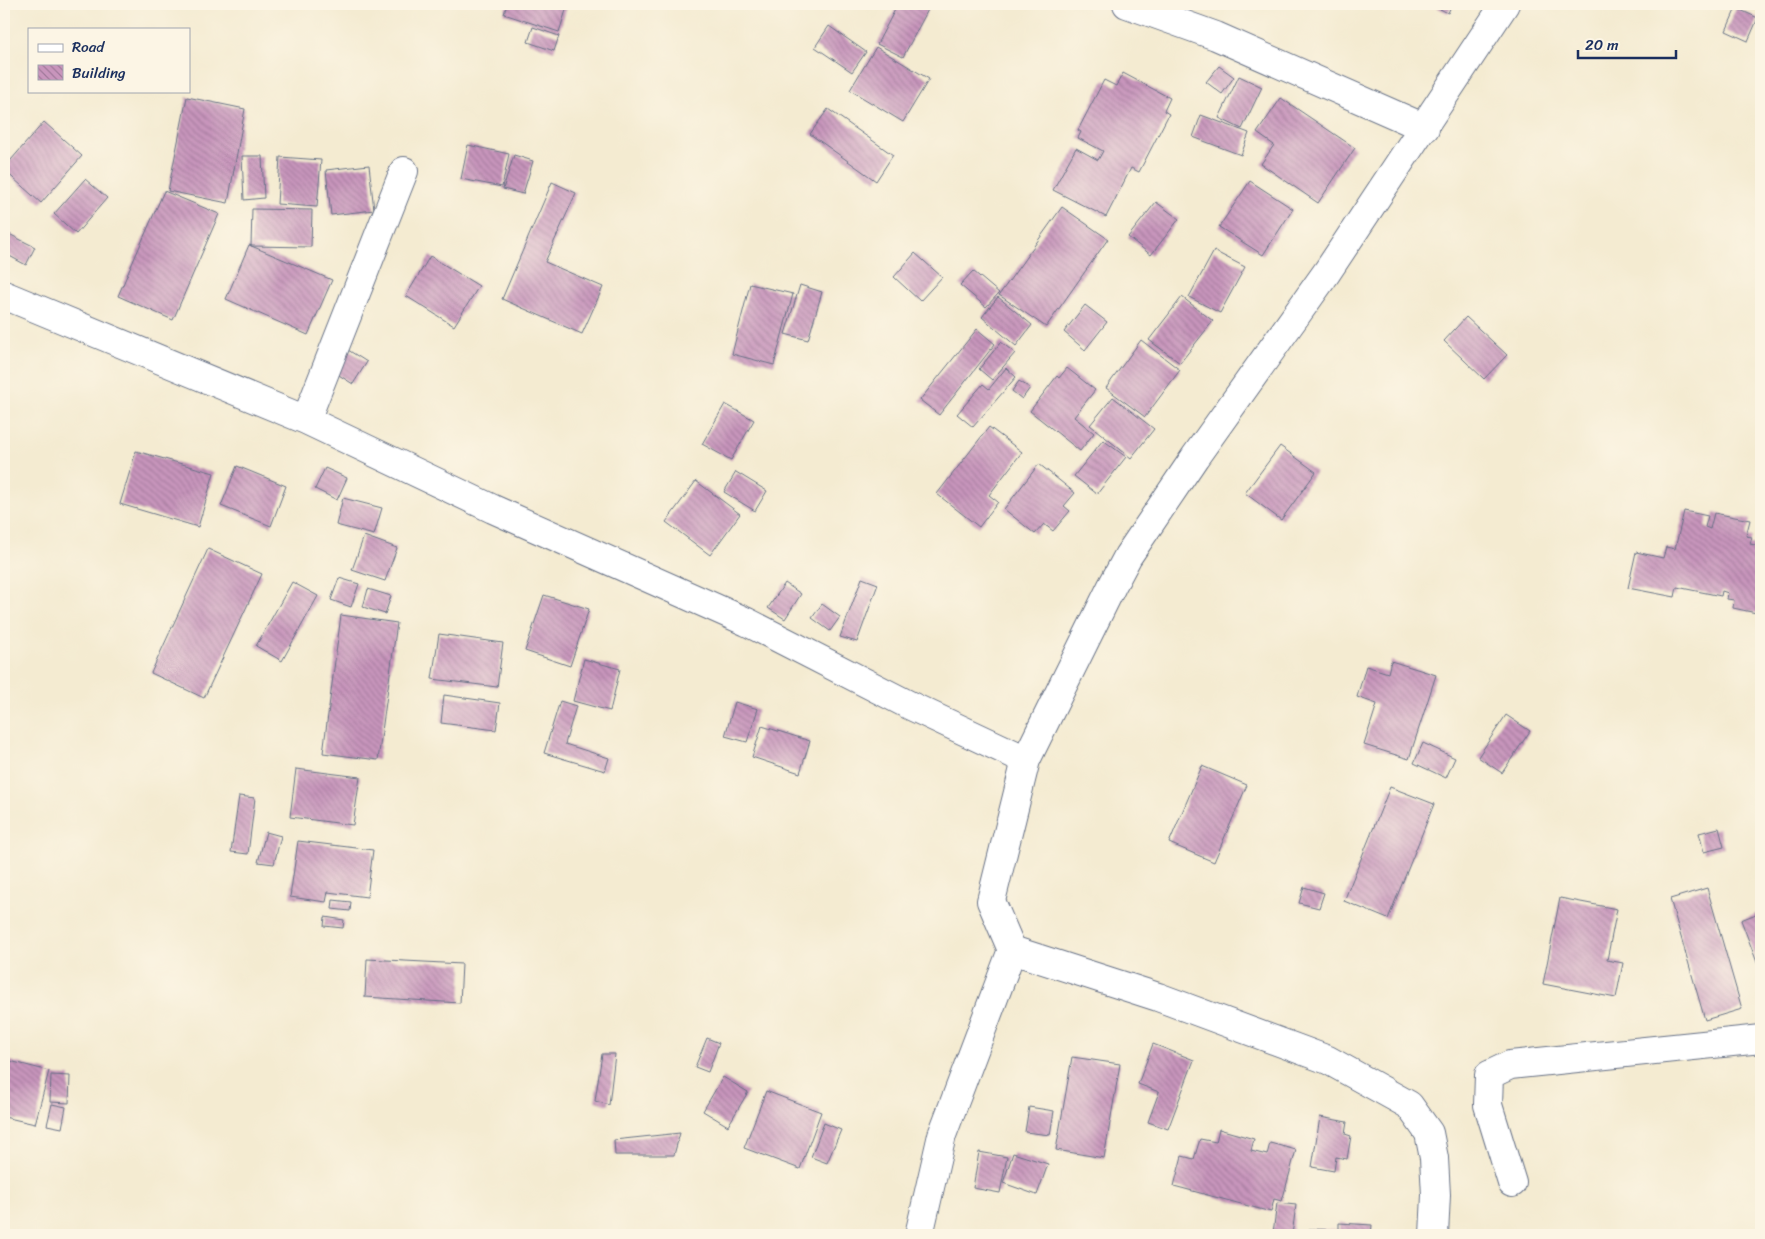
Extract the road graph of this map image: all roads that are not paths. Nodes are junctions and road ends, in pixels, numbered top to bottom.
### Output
1 (1126, 4) edge
2 (1505, 4) edge
3 (1425, 128) junction
4 (404, 171) dead end
5 (4, 295) edge
6 (306, 420) junction
7 (1026, 760) junction
8 (1012, 950) junction
9 (1761, 1039) edge
10 (1512, 1183) dead end
11 (919, 1235) edge
12 (1434, 1235) edge

1 - 3 street
2 - 3 street
3 - 7 street
4 - 6 street
5 - 6 street
6 - 7 street
7 - 8 street
8 - 11 street
8 - 12 street
9 - 10 street

